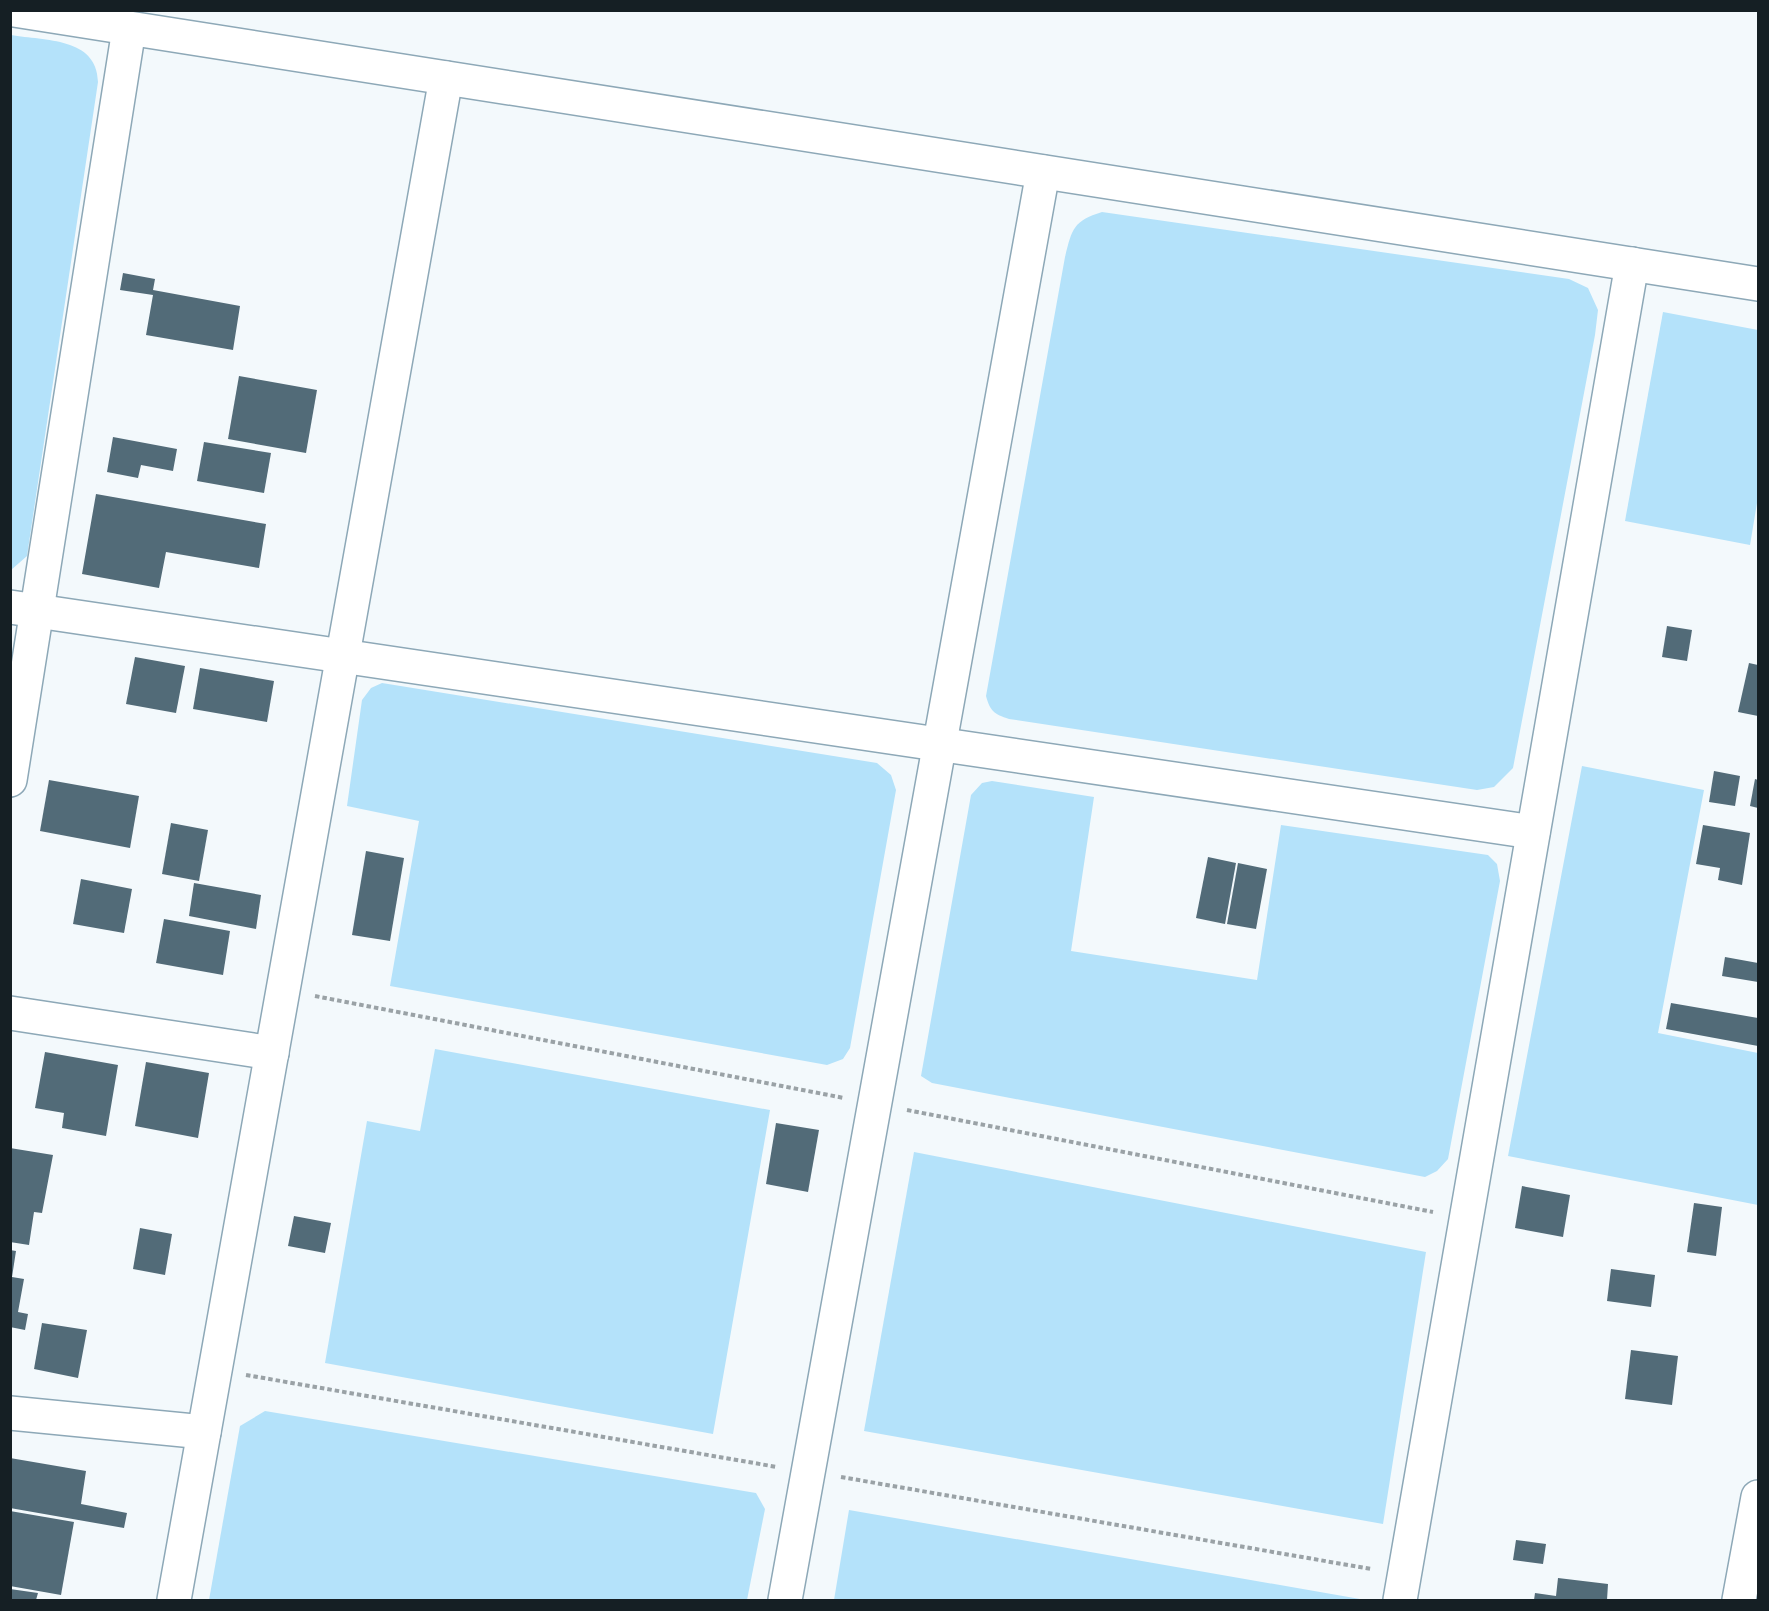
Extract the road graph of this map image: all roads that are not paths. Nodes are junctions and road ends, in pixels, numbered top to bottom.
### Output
1 (14, 10) edge
2 (129, 28) junction
3 (446, 78) junction
4 (1043, 172) junction
5 (1632, 264) junction
6 (1758, 284) edge
7 (24, 609) edge
8 (343, 656) junction
9 (940, 744) junction
10 (10, 780) edge
11 (1533, 832) junction
12 (10, 1013) edge
13 (272, 1053) junction
14 (10, 1413) edge
15 (204, 1432) junction
16 (1758, 1497) edge
17 (174, 1600) edge
18 (785, 1600) edge
19 (1400, 1600) edge
20 (1740, 1600) edge

1 - 2 street
2 - 3 street
2 - 7 street
3 - 4 street
3 - 8 street
4 - 5 street
4 - 9 street
5 - 6 street
5 - 11 street
7 - 8 street
7 - 10 street
8 - 9 street
8 - 13 street
9 - 11 street
9 - 18 street
11 - 19 street
12 - 13 street
13 - 15 street
14 - 15 street
15 - 17 street
16 - 20 street

